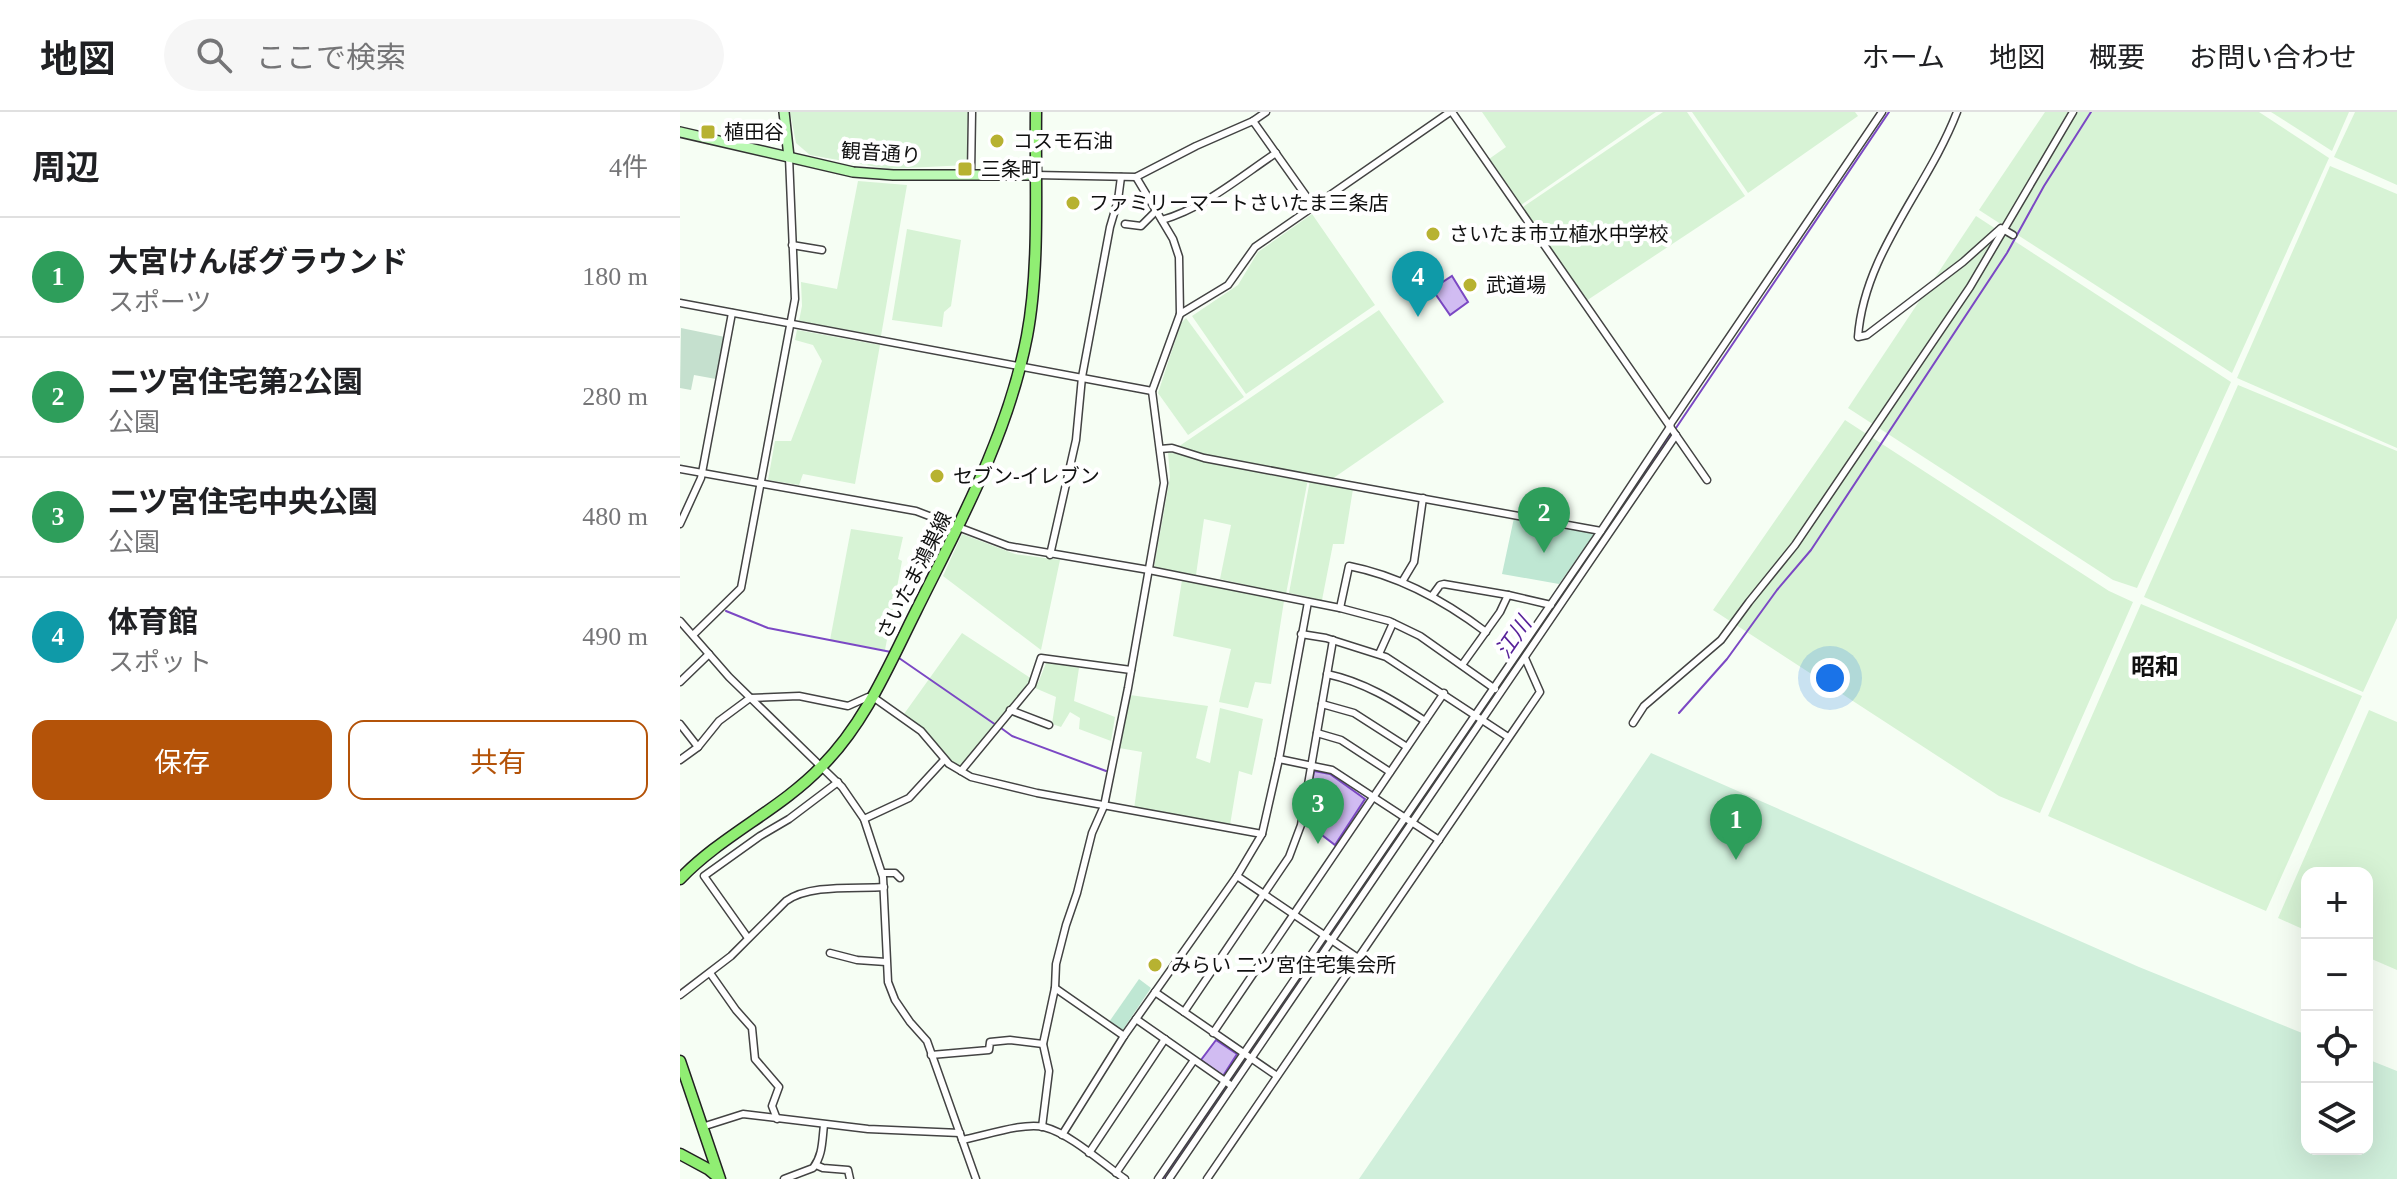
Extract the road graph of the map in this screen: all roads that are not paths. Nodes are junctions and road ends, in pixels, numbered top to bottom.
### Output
1 (784, 112) edge
2 (972, 112) edge
3 (1036, 112) edge
4 (1266, 112) edge
5 (1451, 112) edge
6 (1882, 112) edge
7 (1957, 112) edge
8 (2073, 112) edge
9 (1253, 121) junction
10 (680, 132) edge
11 (1276, 153) junction
12 (789, 157) junction
13 (971, 175) junction
14 (1035, 175) junction
15 (1121, 177) junction
16 (1136, 177) junction
17 (1314, 207) junction
18 (1156, 211) junction
19 (1162, 220) junction
20 (1125, 224) dead end
21 (2005, 230) junction
22 (2013, 235) dead end
23 (792, 245) junction
24 (822, 250) dead end
25 (680, 303) edge
26 (732, 313) junction
27 (1180, 314) junction
28 (792, 323) junction
29 (1020, 365) junction
30 (1082, 377) junction
31 (1152, 391) junction
32 (1673, 431) junction
33 (1160, 449) junction
34 (680, 469) edge
35 (702, 473) junction
36 (1707, 480) dead end
37 (761, 484) junction
38 (1423, 498) junction
39 (680, 524) edge
40 (957, 528) junction
41 (1601, 531) junction
42 (1050, 555) junction
43 (1149, 570) junction
44 (1402, 582) junction
45 (1508, 595) junction
46 (1432, 596) junction
47 (1308, 602) junction
48 (1554, 607) junction
49 (1340, 608) junction
50 (680, 621) edge
51 (1393, 623) junction
52 (1486, 632) junction
53 (1301, 634) junction
54 (693, 635) junction
55 (1333, 640) junction
56 (709, 654) junction
57 (1379, 654) junction
58 (1525, 658) junction
59 (1462, 665) junction
60 (1131, 670) junction
61 (1327, 674) junction
62 (680, 682) edge
63 (1497, 690) junction
64 (1444, 693) junction
65 (873, 697) junction
66 (750, 698) junction
67 (1322, 704) junction
68 (1010, 710) junction
69 (1478, 717) junction
70 (1425, 721) junction
71 (1633, 723) dead end
72 (680, 724) edge
73 (1049, 725) dead end
74 (1317, 733) junction
75 (1508, 737) junction
76 (698, 747) junction
77 (1407, 747) junction
78 (1279, 759) junction
79 (680, 760) edge
80 (944, 760) junction
81 (822, 766) junction
82 (1311, 766) junction
83 (961, 771) junction
84 (1390, 772) junction
85 (838, 782) junction
86 (793, 792) junction
87 (1374, 797) junction
88 (1104, 806) junction
89 (805, 808) junction
90 (864, 819) junction
91 (1409, 819) junction
92 (1262, 834) junction
93 (1439, 840) junction
94 (882, 873) junction
95 (1237, 876) junction
96 (900, 878) dead end
97 (680, 879) edge
98 (884, 887) junction
99 (1264, 894) junction
100 (1293, 915) junction
101 (748, 938) junction
102 (1328, 938) junction
103 (830, 953) dead end
104 (1358, 958) junction
105 (886, 962) junction
106 (710, 973) junction
107 (1055, 988) junction
108 (1155, 992) junction
109 (680, 995) edge
110 (1184, 1012) junction
111 (1136, 1019) junction
112 (1213, 1033) junction
113 (1124, 1036) junction
114 (1165, 1039) junction
115 (1043, 1044) junction
116 (931, 1055) junction
117 (1247, 1056) junction
118 (1194, 1060) junction
119 (680, 1061) edge
120 (1277, 1076) junction
121 (1229, 1083) junction
122 (777, 1119) junction
123 (824, 1125) junction
124 (702, 1127) junction
125 (1042, 1127) junction
126 (1062, 1135) junction
127 (961, 1137) junction
128 (1089, 1153) junction
129 (680, 1154) edge
130 (814, 1167) junction
131 (1116, 1173) junction
132 (720, 1179) edge
133 (784, 1179) edge
134 (816, 1179) edge
135 (850, 1179) edge
136 (976, 1179) edge
137 (1125, 1179) edge
138 (1158, 1179) edge
139 (1169, 1179) edge
140 (1207, 1179) edge

1 - 12 street
2 - 13 street
3 - 14 main road, さいたま鴻巣線
4 - 9 street
5 - 17 street
5 - 32 street
6 - 32 street
7 - 21 street
8 - 21 street
9 - 11 street
9 - 16 street
10 - 12 street, 観音通り
11 - 17 street
11 - 19 street
12 - 13 street, 観音通り
12 - 23 street
13 - 14 street, 観音通り
14 - 15 street
14 - 29 main road, さいたま鴻巣線
15 - 16 street
15 - 30 street
16 - 18 street
17 - 27 street
18 - 19 street
18 - 20 street
19 - 27 street
21 - 22 street
21 - 71 street
23 - 24 street
23 - 28 street
25 - 26 street
26 - 28 street
26 - 35 street
27 - 31 street
28 - 29 street
28 - 37 street
29 - 30 street
29 - 40 main road, さいたま鴻巣線
30 - 31 street
30 - 42 street
31 - 33 street
32 - 36 street
32 - 41 street
32 - 48 street
33 - 38 street
33 - 43 street
34 - 35 street
35 - 37 street
35 - 39 street
37 - 40 street
37 - 54 street
38 - 41 street
38 - 44 street
40 - 42 street
40 - 65 main road, さいたま鴻巣線
41 - 48 street
42 - 43 street
43 - 47 street
43 - 60 street
44 - 46 street
44 - 49 street
45 - 46 street
45 - 48 street
45 - 52 street
46 - 52 street
47 - 49 street
47 - 53 street
48 - 58 street
48 - 63 street
49 - 51 street
50 - 54 street
51 - 57 street
51 - 59 street
52 - 59 street
53 - 55 street
53 - 78 street
54 - 56 street
55 - 57 street
55 - 61 street
56 - 62 street
56 - 66 street
57 - 64 street
58 - 63 street
58 - 75 street
59 - 63 street
60 - 68 street
60 - 88 street
61 - 67 street
61 - 70 street
63 - 69 street
64 - 69 street
64 - 70 street
65 - 66 street
65 - 80 street
65 - 81 main road, さいたま鴻巣線
66 - 76 street
66 - 81 street
67 - 74 street
67 - 77 street
68 - 73 street
68 - 83 street
69 - 75 street
69 - 91 street
70 - 77 street
72 - 76 street
74 - 82 street
74 - 84 street
75 - 93 street
76 - 79 street
77 - 84 street
78 - 82 street
78 - 92 street
80 - 83 street
80 - 90 street
81 - 85 street
81 - 86 main road, さいたま鴻巣線
82 - 87 street
82 - 99 street
83 - 88 street
84 - 87 street
85 - 89 street
85 - 90 street
86 - 89 street
86 - 97 main road, さいたま鴻巣線
87 - 91 street
87 - 100 street
88 - 92 street
88 - 107 street
89 - 101 street
90 - 94 street
91 - 93 street
91 - 102 street
92 - 95 street
93 - 104 street
94 - 96 street
94 - 98 street
95 - 99 street
95 - 108 street
98 - 101 street
98 - 105 street
99 - 100 street
99 - 110 street
100 - 102 street
100 - 112 street
101 - 106 street
102 - 104 street
102 - 117 street
103 - 105 street
104 - 120 street
105 - 116 street
106 - 109 street
106 - 122 street
107 - 113 street
107 - 115 street
108 - 110 street
108 - 111 street
110 - 112 street
111 - 113 street
111 - 114 street
112 - 117 street
113 - 126 street
114 - 118 street
114 - 128 street
115 - 116 street
115 - 125 street
116 - 127 street
117 - 120 street
117 - 121 street
118 - 121 street
118 - 131 street
119 - 124 main road
120 - 140 street
121 - 138 street
121 - 139 street
122 - 123 street
122 - 124 street
123 - 127 street
123 - 130 street
124 - 132 main road
125 - 126 street
125 - 127 street
126 - 128 street
127 - 136 street
128 - 131 street
129 - 132 main road
130 - 133 street
130 - 134 street
130 - 135 street
131 - 137 street

